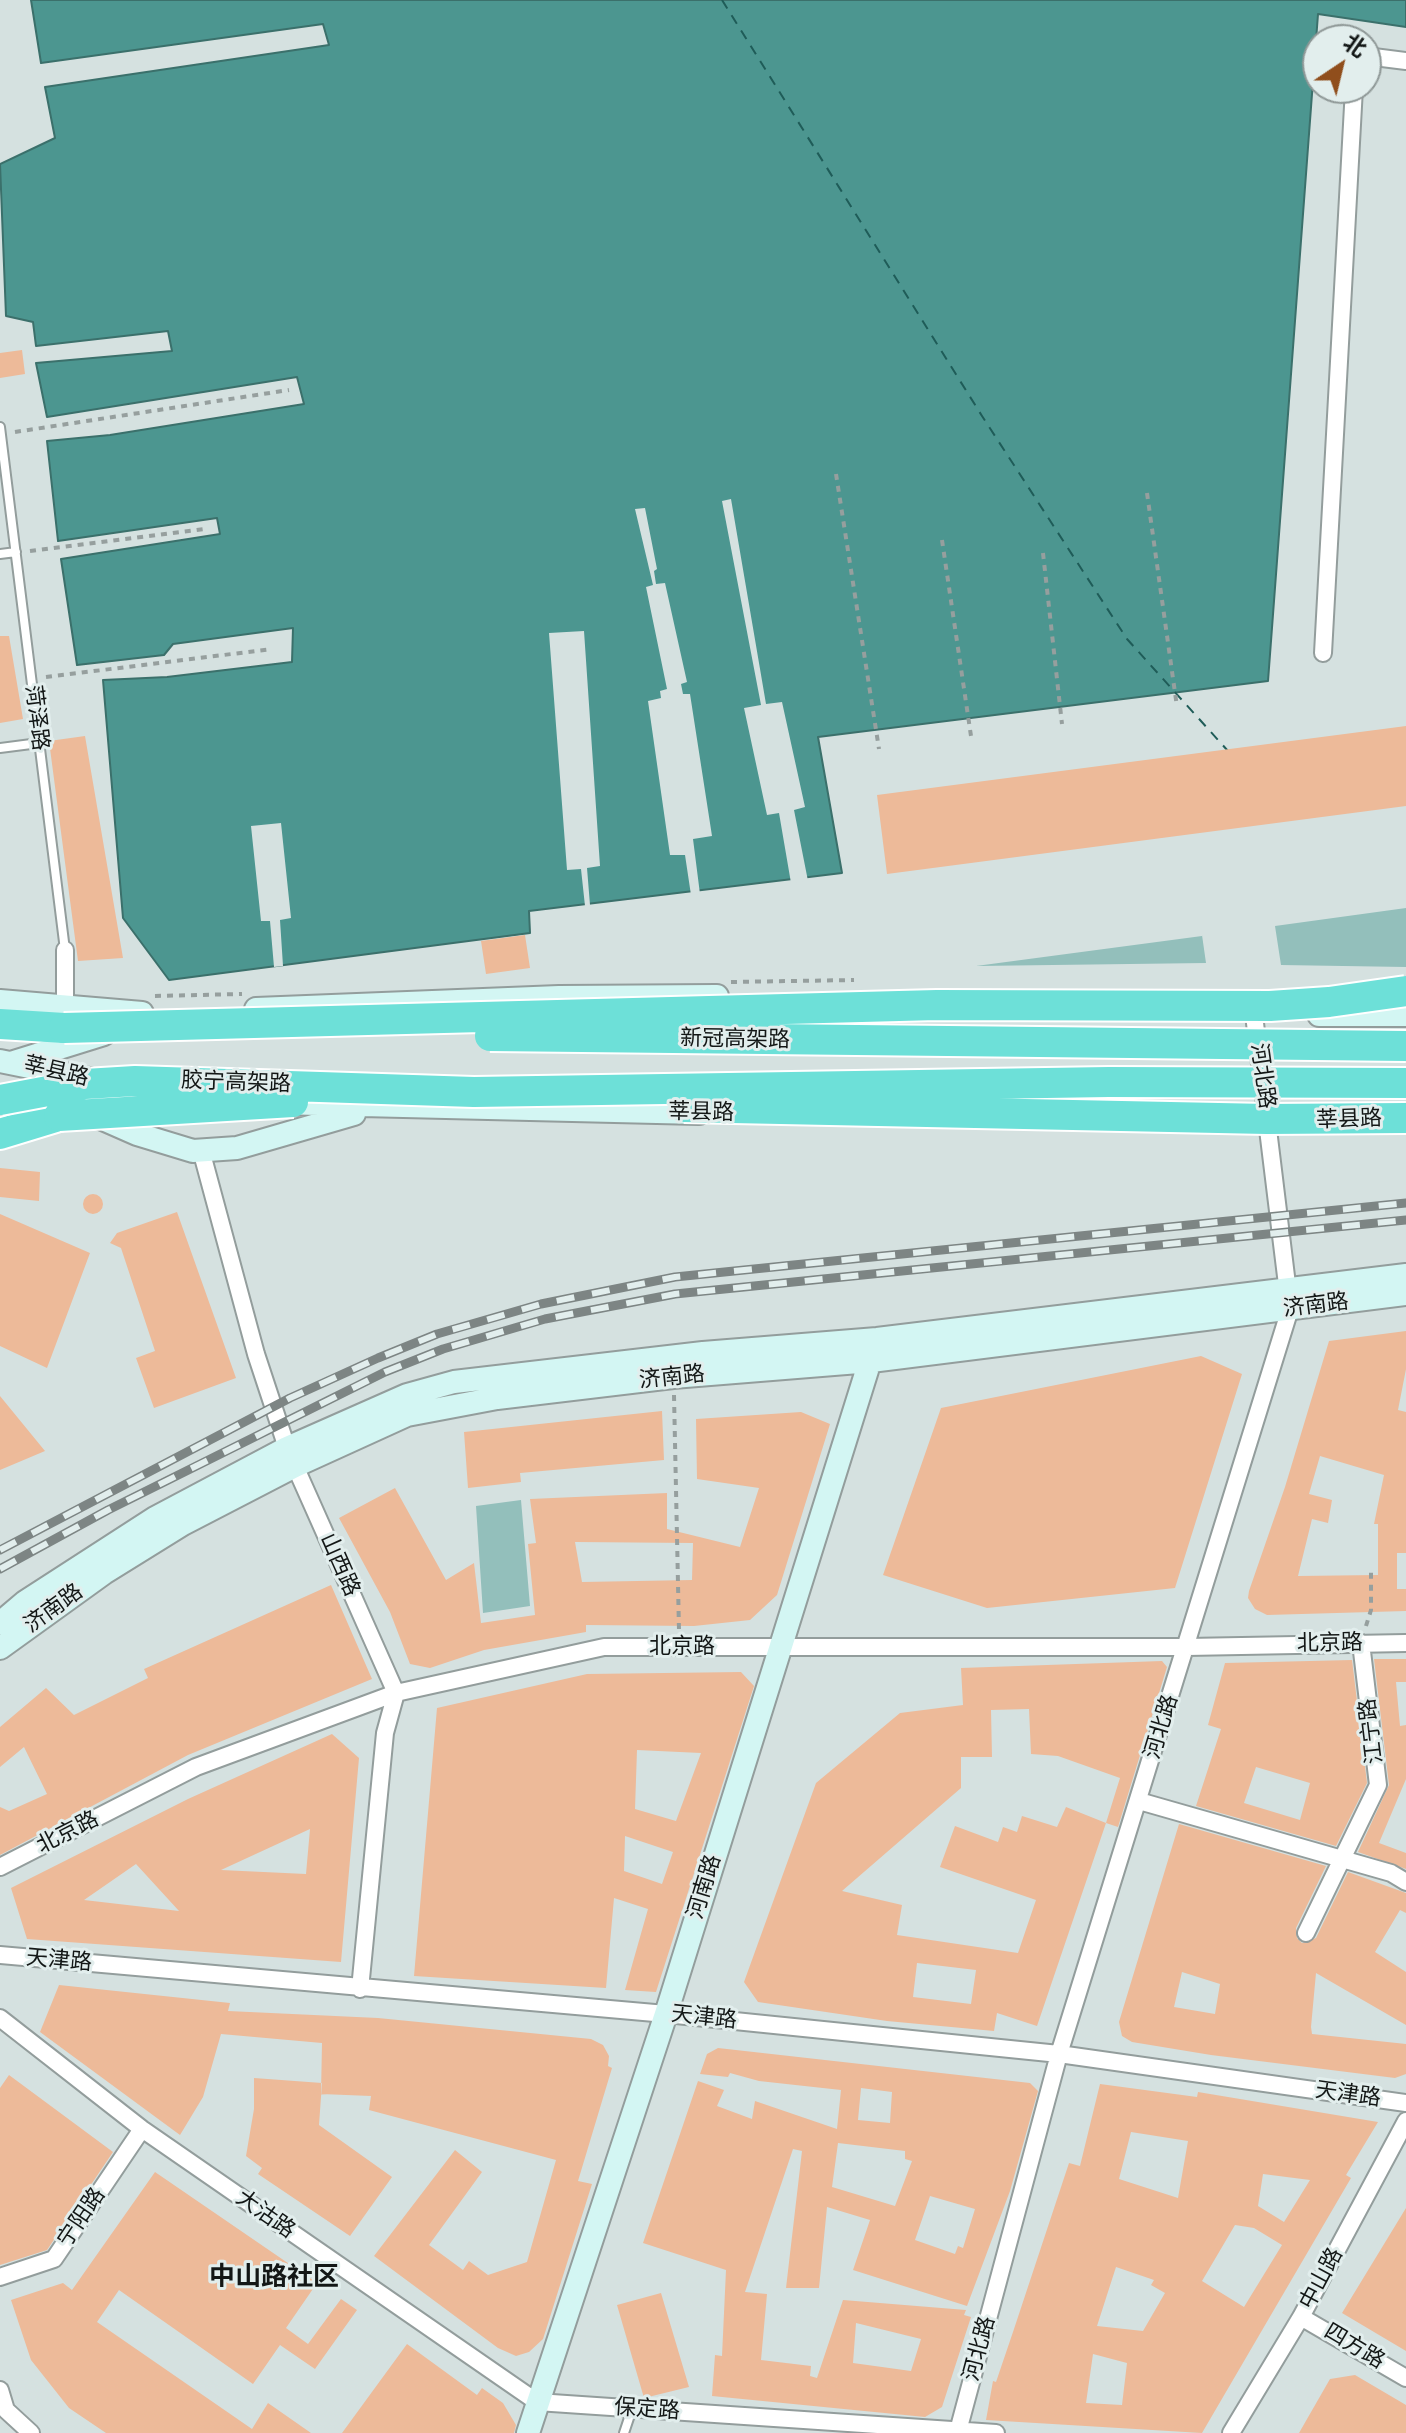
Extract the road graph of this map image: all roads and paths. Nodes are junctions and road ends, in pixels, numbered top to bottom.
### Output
1 (1382, 58) edge
2 (1406, 61) edge
3 (1353, 104) edge
4 (289, 390) dead end
5 (0, 427) edge
6 (1, 435) edge
7 (836, 474) dead end
8 (1147, 493) dead end
9 (204, 529) dead end
10 (942, 540) dead end
11 (16, 552) junction
12 (1043, 553) dead end
13 (0, 554) edge
14 (272, 649) dead end
15 (1323, 653) dead end
16 (32, 678) junction
17 (1177, 707) dead end
18 (1062, 724) dead end
19 (971, 736) dead end
20 (39, 743) junction
21 (0, 748) edge
22 (879, 749) dead end
23 (65, 950) joint
24 (1406, 991) edge
25 (0, 1001) edge
26 (166, 1015) junction
27 (1254, 1015) junction
28 (1406, 1015) edge
29 (65, 1018) junction
30 (0, 1024) edge
31 (1406, 1046) edge
32 (5, 1063) edge
33 (1406, 1083) edge
34 (138, 1091) junction
35 (474, 1092) junction
36 (0, 1100) edge
37 (48, 1107) junction
38 (380, 1107) junction
39 (1406, 1118) edge
40 (0, 1119) edge
41 (1268, 1123) junction
42 (0, 1134) edge
43 (201, 1150) junction
44 (1406, 1275) edge
45 (1406, 1294) edge
46 (1289, 1298) junction
47 (874, 1350) junction
48 (673, 1377) junction
49 (291, 1457) junction
50 (1371, 1570) dead end
51 (0, 1623) edge
52 (1361, 1643) junction
53 (1406, 1643) edge
54 (679, 1647) junction
55 (1187, 1647) junction
56 (0, 1648) edge
57 (779, 1648) junction
58 (396, 1693) junction
59 (1139, 1801) junction
60 (1342, 1859) junction
61 (0, 1867) edge
62 (1406, 1882) edge
63 (1306, 1933) dead end
64 (0, 1955) edge
65 (360, 1989) junction
66 (666, 2014) junction
67 (0, 2018) edge
68 (1059, 2054) junction
69 (1406, 2103) edge
70 (1406, 2121) edge
71 (142, 2129) junction
72 (0, 2277) edge
73 (1301, 2317) junction
74 (1406, 2378) edge
75 (0, 2390) edge
76 (537, 2402) junction
77 (632, 2409) junction
78 (21, 2430) edge
79 (958, 2431) edge
80 (528, 2433) edge
81 (624, 2433) edge
82 (996, 2433) edge
83 (1231, 2433) edge

1 - 2 street
3 - 15 street
4 - 6 path
5 - 6 lane, 菏泽路
6 - 11 lane, 菏泽路
7 - 22 path
8 - 17 path
9 - 11 path
10 - 19 path
11 - 13 lane
11 - 16 lane, 菏泽路
12 - 18 path
14 - 16 path
16 - 20 lane, 菏泽路
20 - 21 lane
20 - 23 lane, 菏泽路
23 - 29 street, 菏泽路
24 - 29 highway, bridge
25 - 29 street
26 - 27 street
26 - 29 street
26 - 32 street
27 - 28 street
27 - 41 street, 河北路
29 - 30 highway
29 - 31 highway, 新冠高架路, bridge
32 - 34 street, 莘县路
33 - 35 highway, bridge
34 - 37 street
34 - 38 street, 莘县路
35 - 36 highway, 胶宁高架路, bridge
35 - 39 highway, bridge
35 - 42 highway, bridge
37 - 40 street
37 - 43 street
38 - 41 street, 莘县路
38 - 43 street
39 - 41 street, 莘县路
41 - 46 street, 河北路
43 - 49 street, 山西路
44 - 46 street, 济南路
45 - 46 street, 济南路
46 - 47 street, 济南路
46 - 55 street, 河北路
47 - 48 street, 济南路
47 - 49 street, 济南路
47 - 57 street, 河南路
48 - 49 street, 济南路
48 - 54 path
49 - 51 street, 济南路
49 - 56 street, 济南路
49 - 58 street, 山西路
50 - 52 path
52 - 53 street, 北京路
52 - 55 street, 北京路
52 - 60 street, 江宁路
54 - 57 street, 北京路
54 - 58 street, 北京路
55 - 57 street, 北京路
55 - 59 street, 河北路
57 - 66 street, 河南路
58 - 61 street, 北京路
58 - 65 street
59 - 60 street
59 - 68 street, 河北路
60 - 62 street
60 - 63 street, 江宁路
64 - 65 street, 天津路
65 - 66 street, 天津路
66 - 68 street, 天津路
66 - 76 street, 河南路
67 - 71 street, 大沽路
68 - 69 street, 天津路
68 - 79 street, 河北路
70 - 73 street, 中山路
71 - 72 street, 宁阳路
71 - 76 street, 大沽路
73 - 74 street, 四方路
73 - 83 street, 中山路
75 - 78 street
76 - 77 street, 保定路
76 - 80 street, 河南路
77 - 79 street, 保定路
77 - 81 lane
79 - 82 street, 保定路

